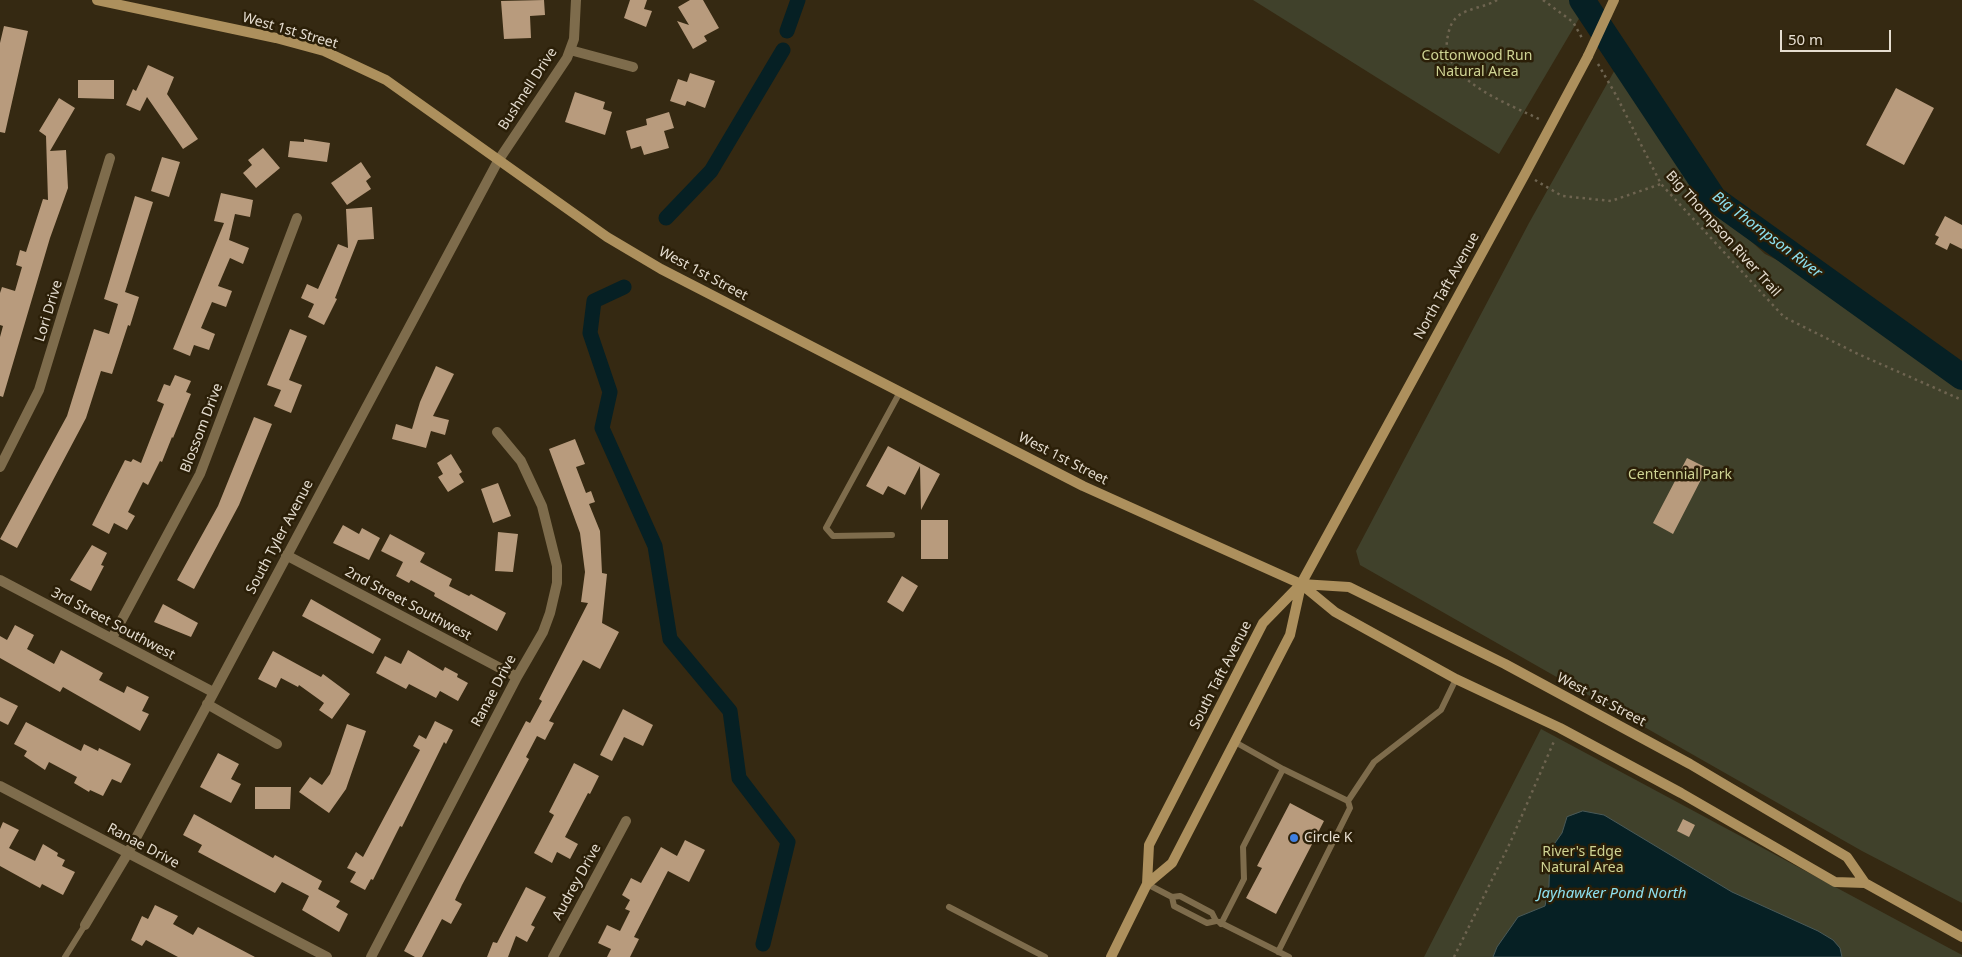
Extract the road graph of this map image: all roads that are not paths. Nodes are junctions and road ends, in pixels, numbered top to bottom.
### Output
1 (97, 0) edge
2 (576, 0) edge
3 (1614, 0) edge
4 (570, 50) junction
5 (632, 68) dead end
6 (110, 158) dead end
7 (498, 161) junction
8 (298, 218) dead end
9 (900, 392) junction
10 (497, 432) dead end
11 (0, 467) edge
12 (892, 535) dead end
13 (286, 555) junction
14 (0, 580) edge
15 (1301, 584) junction
16 (112, 638) junction
17 (517, 677) junction
18 (1456, 679) junction
19 (213, 692) junction
20 (207, 704) junction
21 (1235, 742) junction
22 (277, 744) dead end
23 (1283, 769) junction
24 (0, 786) edge
25 (1348, 801) junction
26 (626, 821) dead end
27 (128, 854) junction
28 (1864, 883) junction
29 (1147, 884) junction
30 (1172, 897) junction
31 (949, 907) dead end
32 (1219, 922) junction
33 (85, 925) joint
34 (1962, 937) edge
35 (1278, 952) junction
36 (65, 957) edge
37 (327, 957) edge
38 (372, 957) edge
39 (553, 957) edge
40 (1045, 957) edge
41 (1112, 957) edge
42 (1289, 957) edge

1 - 7 main road, West 1st Street
2 - 4 street, Bushnell Drive
3 - 15 main road, North Taft Avenue, bridge
4 - 5 street
4 - 7 street, Bushnell Drive
6 - 11 street, Lori Drive
7 - 9 main road, West 1st Street
7 - 13 street, South Tyler Avenue
8 - 16 street, Blossom Drive
9 - 12 lane
9 - 15 main road, West 1st Street
10 - 17 street, Ranae Drive
13 - 17 street, 2nd Street Southwest
13 - 19 street, South Tyler Avenue
14 - 16 street, 3rd Street Southwest
15 - 18 main road, West 1st Street
15 - 21 main road, South Taft Avenue
15 - 28 main road, West 1st Street
15 - 29 main road, South Taft Avenue
16 - 19 street, 3rd Street Southwest
17 - 38 street, Ranae Drive
18 - 25 lane
18 - 28 main road, West 1st Street
19 - 20 street, South Tyler Avenue
20 - 22 street
20 - 27 street, South Tyler Avenue
21 - 23 lane
21 - 29 main road, South Taft Avenue
23 - 25 lane
23 - 32 lane
24 - 27 street, Ranae Drive
25 - 35 lane
26 - 39 street, Audrey Drive
27 - 33 street, South Tyler Avenue
27 - 37 street, Ranae Drive
28 - 34 main road, West 1st Street
29 - 30 lane
29 - 41 main road, South Taft Avenue
30 - 32 lane
30 - 32 lane
31 - 40 lane
32 - 35 lane
33 - 36 lane
35 - 42 lane

